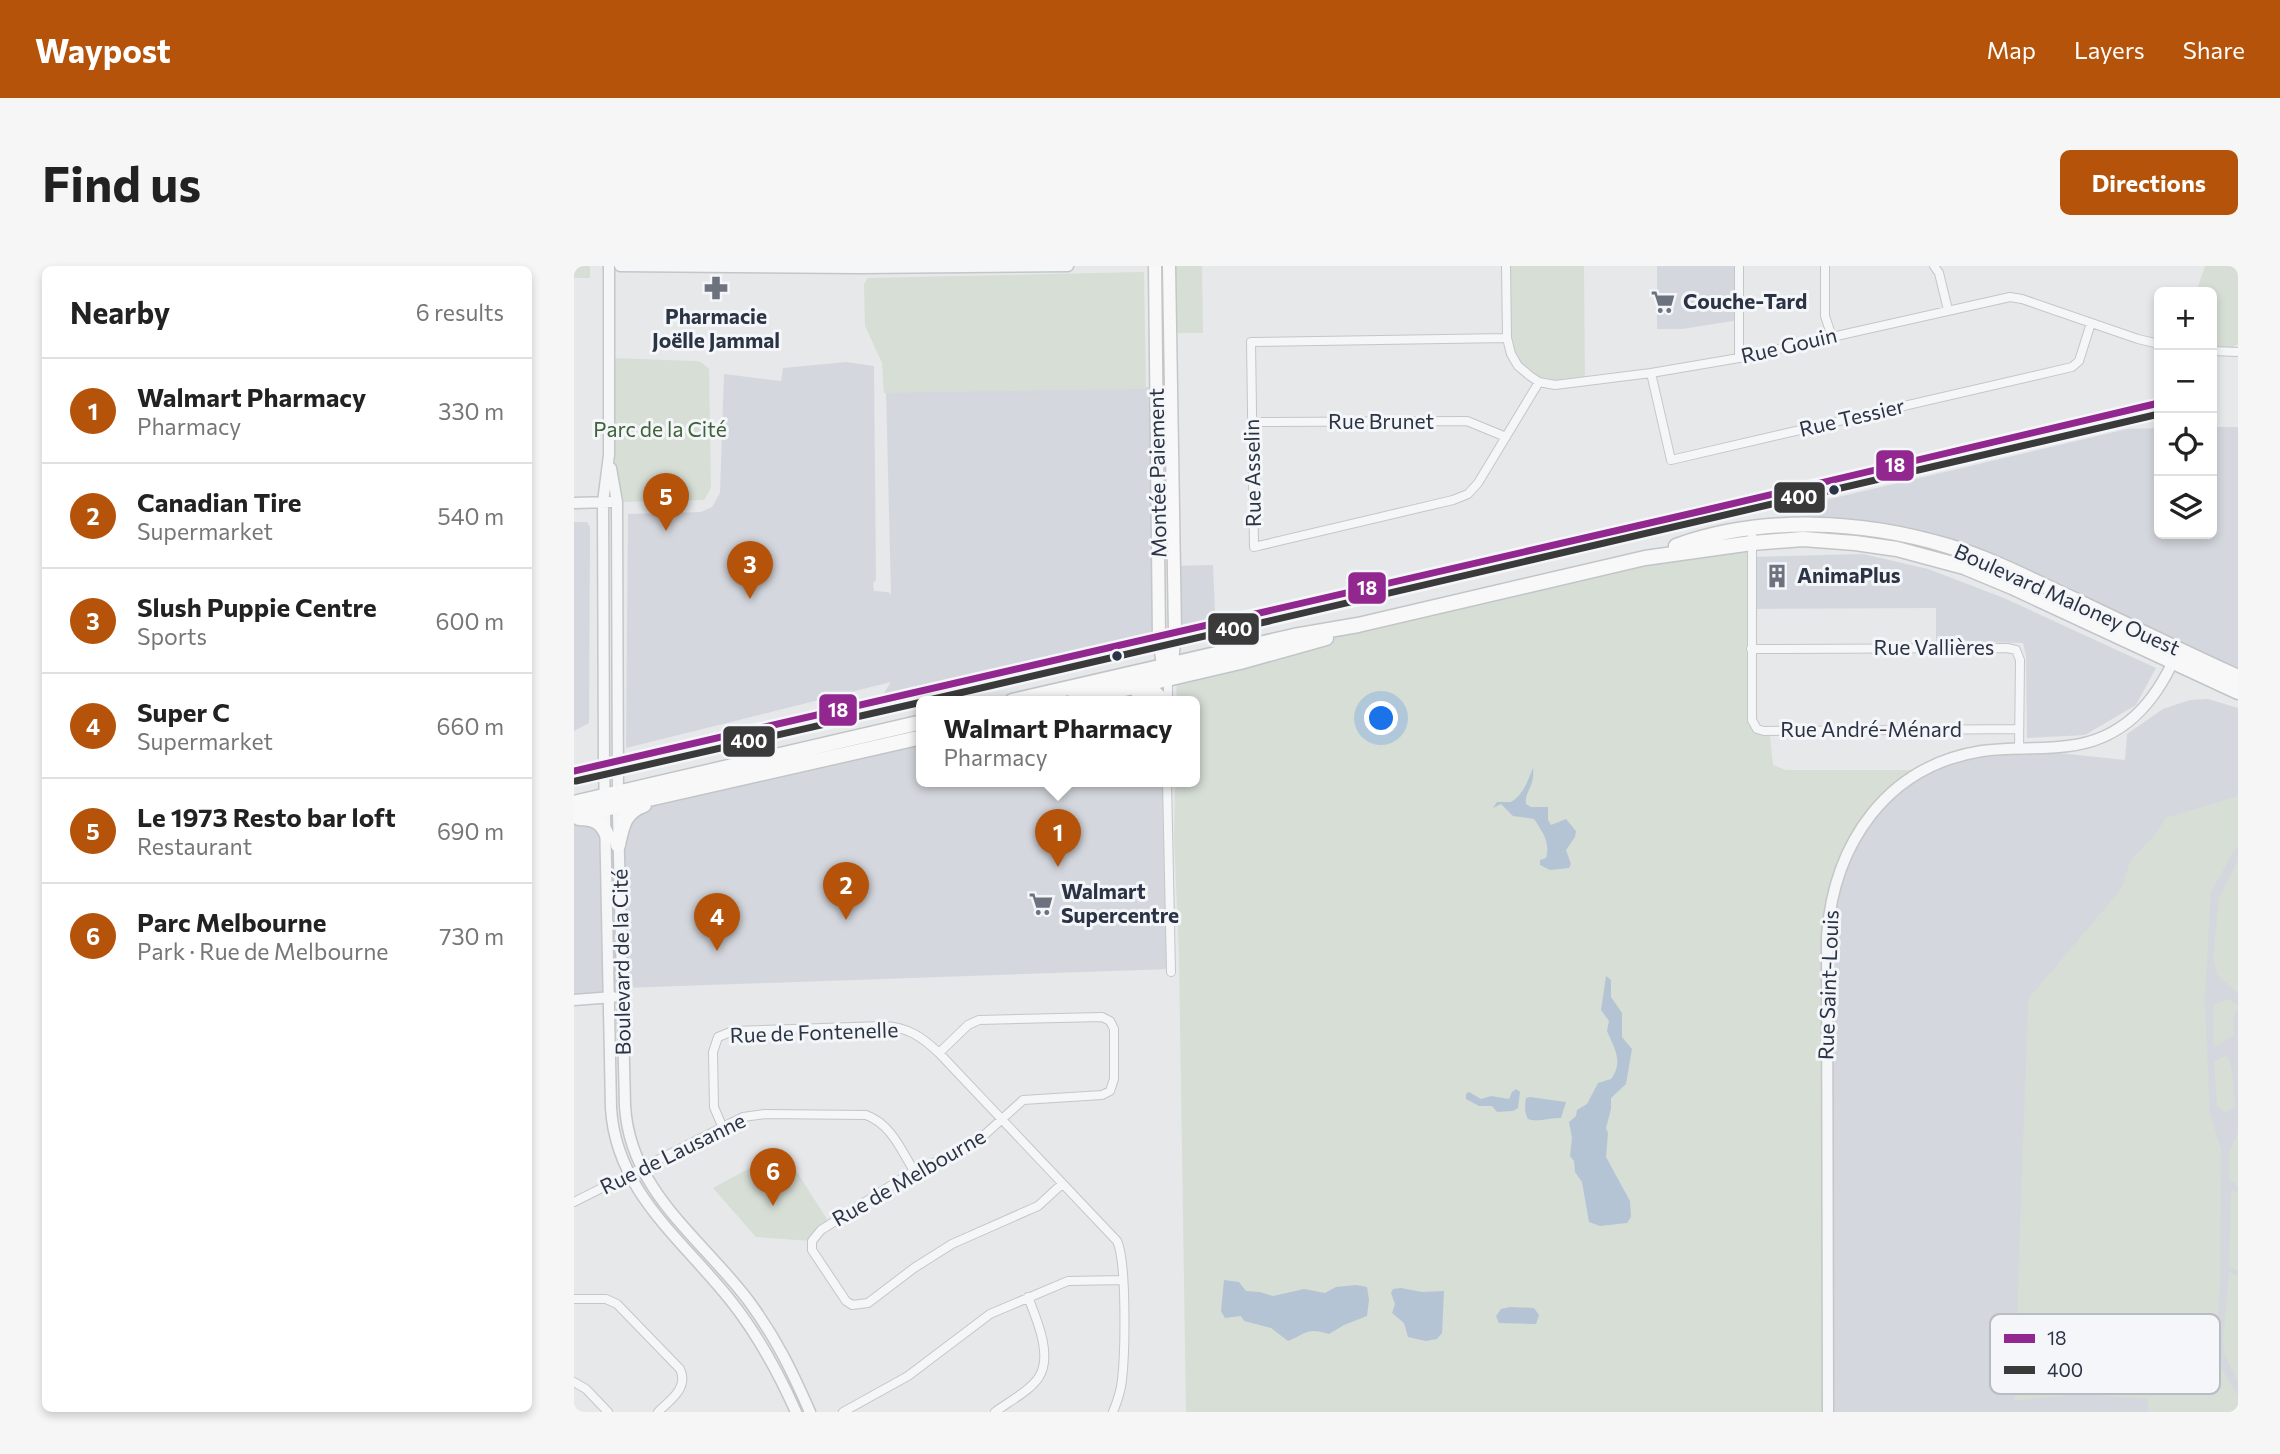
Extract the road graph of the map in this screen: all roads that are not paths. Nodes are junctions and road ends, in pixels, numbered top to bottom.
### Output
1 (609, 266) edge
2 (620, 266) edge
3 (1068, 266) edge
4 (1155, 266) edge
5 (1169, 266) edge
6 (1506, 266) edge
7 (1739, 266) edge
8 (1825, 266) edge
9 (1934, 266) edge
10 (1948, 310) junction
11 (2091, 323) junction
12 (1832, 337) junction
13 (1507, 338) junction
14 (2154, 342) edge
15 (2217, 351) edge
16 (2238, 352) edge
17 (1739, 358) junction
18 (1651, 373) junction
19 (1539, 382) junction
20 (1252, 422) junction
21 (1506, 437) junction
22 (609, 455) junction
23 (603, 502) junction
24 (617, 502) junction
25 (574, 503) edge
26 (1752, 536) junction
27 (619, 632) junction
28 (604, 633) junction
29 (1751, 649) junction
30 (2176, 656) junction
31 (1168, 669) junction
32 (2238, 677) edge
33 (2238, 692) edge
34 (1107, 693) junction
35 (1036, 696) edge
36 (1094, 696) edge
37 (1159, 696) edge
38 (1165, 696) edge
39 (916, 724) edge
40 (2020, 729) junction
41 (916, 738) edge
42 (2019, 748) junction
43 (1167, 787) edge
44 (682, 793) junction
45 (612, 801) junction
46 (574, 803) edge
47 (574, 817) edge
48 (613, 841) junction
49 (1171, 972) dead end
50 (623, 997) junction
51 (609, 998) junction
52 (574, 1000) edge
53 (939, 1053) junction
54 (1002, 1121) junction
55 (722, 1126) junction
56 (642, 1168) junction
57 (914, 1171) junction
58 (629, 1175) junction
59 (1062, 1184) junction
60 (574, 1202) edge
61 (1123, 1280) junction
62 (1028, 1297) junction
63 (574, 1299) edge
64 (574, 1382) edge
65 (608, 1412) edge
66 (658, 1412) edge
67 (796, 1412) edge
68 (810, 1412) edge
69 (843, 1412) edge
70 (995, 1412) edge
71 (1113, 1412) edge
72 (1828, 1412) edge

1 - 22 street, Boulevard de la Cité
2 - 3 street
4 - 31 main road, Montée Paiement
5 - 31 main road, Montée Paiement
6 - 13 street
7 - 17 street
8 - 12 street
9 - 10 street
10 - 11 street, Rue Gouin
10 - 12 street, Rue Gouin
11 - 14 street, Rue Gouin
11 - 18 street, Rue Tessier
12 - 17 street, Rue Gouin
13 - 19 street
13 - 20 street, Rue Asselin
15 - 16 street
17 - 18 street, Rue Gouin
18 - 19 street, Rue Gouin
19 - 21 street, Rue Asselin
20 - 21 street, Rue Brunet
20 - 21 street, Rue Asselin
22 - 23 street, Boulevard de la Cité
22 - 24 street, Boulevard de la Cité
23 - 24 street
23 - 25 street
23 - 28 street, Boulevard de la Cité
24 - 27 street, Boulevard de la Cité
26 - 29 street, Rue André-Ménard
26 - 30 main road, Boulevard Maloney Ouest
26 - 31 main road, Boulevard Maloney Ouest
27 - 28 street
27 - 45 street, Boulevard de la Cité
28 - 45 street, Boulevard de la Cité
29 - 40 street, Rue André-Ménard
29 - 40 street, Rue Vallières
30 - 32 main road, Boulevard Maloney Ouest
30 - 33 main road, Boulevard Maloney Ouest
30 - 42 street, Rue Saint-Louis
31 - 34 main road, Boulevard Maloney Ouest
31 - 35 main road, Boulevard Maloney Ouest
31 - 38 street, Montée Paiement
34 - 36 main road, Boulevard Maloney Ouest
34 - 37 main road
39 - 45 main road
40 - 42 street, Rue Vallières
41 - 44 main road
42 - 72 street, Rue Saint-Louis
43 - 49 street
44 - 45 main road
44 - 48 main road
45 - 46 main road
45 - 47 main road
45 - 48 street, Boulevard de la Cité
47 - 48 main road
48 - 50 street, Boulevard de la Cité
48 - 51 street, Boulevard de la Cité
50 - 51 street
50 - 56 street, Boulevard de la Cité
51 - 52 street
51 - 58 street, Boulevard de la Cité
53 - 54 street, Rue de Fontenelle
53 - 54 street, Rue de Melbourne
53 - 55 street, Rue de Fontenelle
54 - 57 street, Rue de Melbourne
54 - 59 street, Rue de Fontenelle
55 - 56 street, Rue de Lausanne
55 - 57 street, Rue de Lausanne
56 - 58 street, Rue de Lausanne
56 - 68 street, Boulevard de la Cité
57 - 59 street, Rue de Melbourne
58 - 60 street, Rue de Lausanne
58 - 67 street, Boulevard de la Cité
59 - 61 street, Rue de Fontenelle
61 - 62 street
61 - 71 street, Rue de Fontenelle
62 - 69 street
62 - 70 street
63 - 66 street
64 - 65 street

